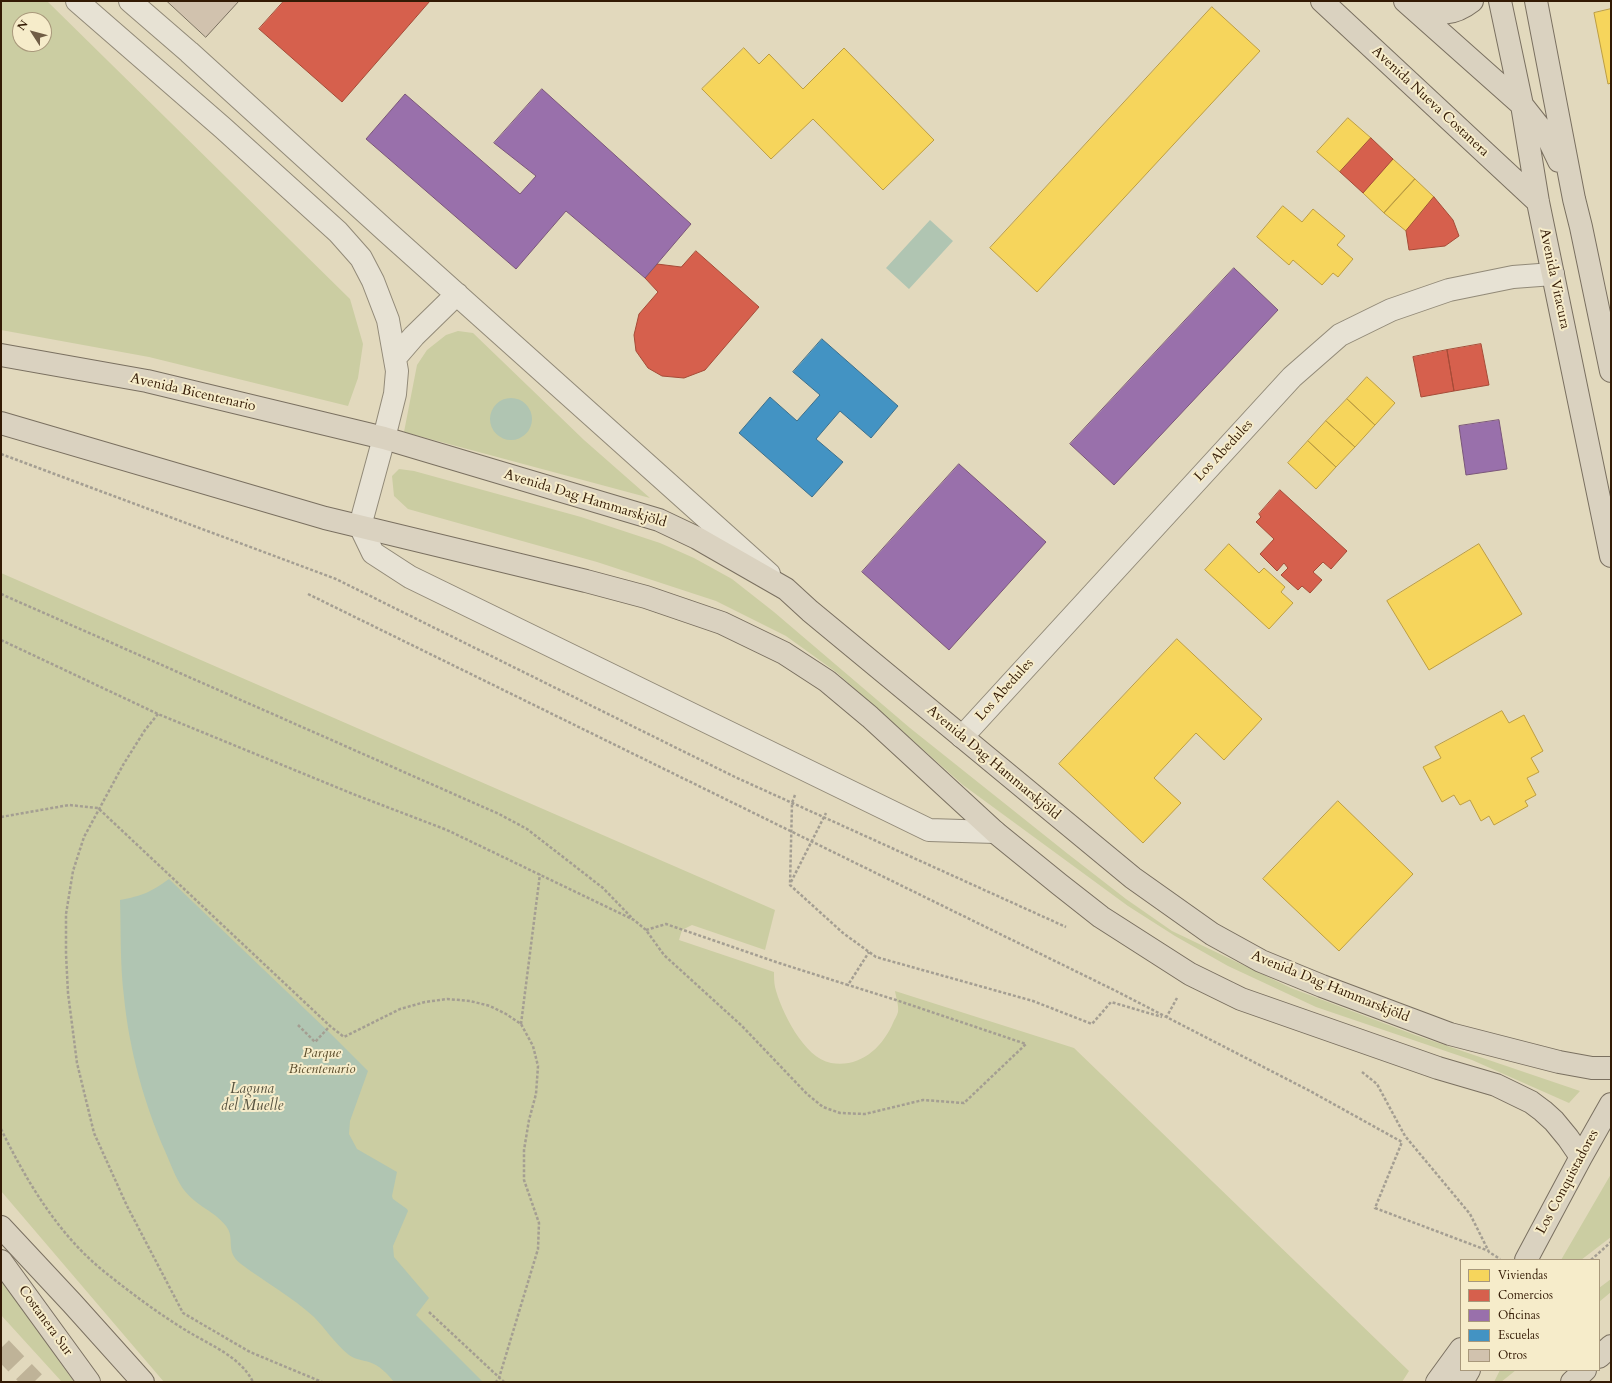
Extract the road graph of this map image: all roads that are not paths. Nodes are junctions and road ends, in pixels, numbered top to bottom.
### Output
1 (77, 1) edge
2 (130, 1) edge
3 (1322, 1) edge
4 (1472, 1) edge
5 (1500, 1) edge
6 (1536, 1) edge
7 (1410, 5) edge
8 (1522, 105) junction
9 (1574, 199) junction
10 (1538, 202) junction
11 (1553, 274) junction
12 (457, 294) junction
13 (1607, 334) edge
14 (1, 355) edge
15 (395, 358) junction
16 (1611, 371) edge
17 (1, 423) edge
18 (384, 438) junction
19 (360, 526) junction
20 (1611, 556) edge
21 (786, 589) junction
22 (962, 737) junction
23 (995, 832) junction
24 (1611, 1068) edge
25 (1611, 1104) edge
26 (1581, 1157) junction
27 (1, 1227) edge
28 (1527, 1259) edge
29 (1, 1260) edge
30 (1611, 1346) edge
31 (1460, 1355) edge
32 (1600, 1356) edge
33 (1584, 1371) edge
34 (1456, 1377) edge
35 (89, 1382) edge
36 (143, 1382) edge
37 (1572, 1382) edge

1 - 15 street
2 - 12 street
3 - 10 main road, Avenida Nueva Costanera
4 - 7 main road
5 - 8 main road, Avenida Vitacura
6 - 9 main road
7 - 8 main road
8 - 9 main road
8 - 10 main road, Avenida Vitacura
9 - 13 main road
10 - 11 main road, Avenida Vitacura
11 - 20 main road, Avenida Vitacura
11 - 22 street, Los Abedules
12 - 15 street
12 - 21 street
13 - 16 main road
14 - 18 main road, Avenida Bicentenario
15 - 18 street
17 - 19 main road
18 - 19 street
18 - 21 main road, Avenida Dag Hammarskjöld
19 - 23 street
19 - 23 main road
21 - 22 main road, Avenida Dag Hammarskjöld
22 - 24 main road, Avenida Dag Hammarskjöld
23 - 26 main road
25 - 26 main road, Los Conquistadores
26 - 28 main road, Los Conquistadores
27 - 36 main road
29 - 35 main road, Costanera Sur
30 - 32 main road
31 - 34 main road
33 - 37 main road

